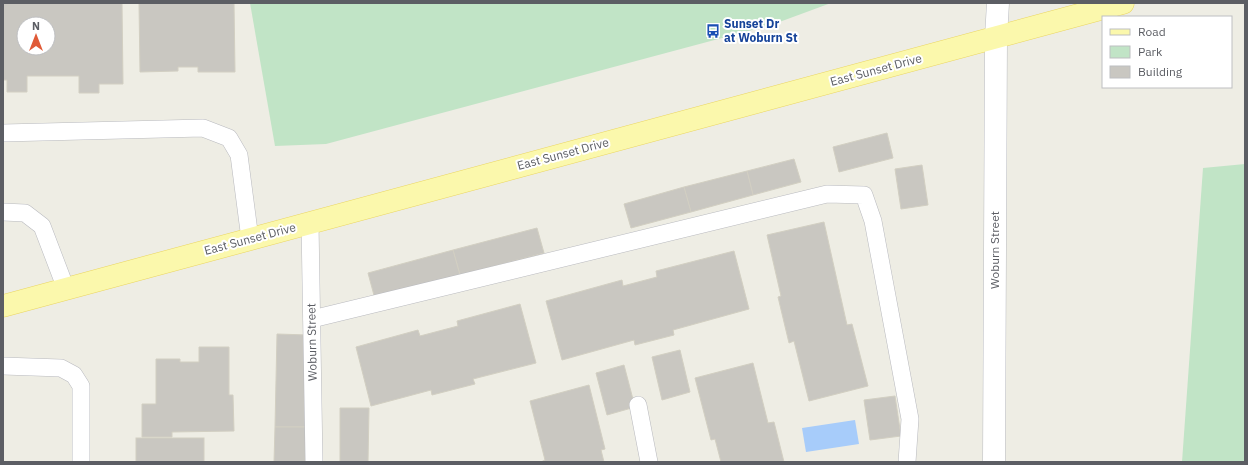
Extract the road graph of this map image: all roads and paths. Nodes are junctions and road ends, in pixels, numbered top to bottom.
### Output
1 (998, 3) edge
2 (1124, 3) edge
3 (996, 37) junction
4 (3, 133) edge
5 (3, 212) edge
6 (310, 223) junction
7 (250, 239) junction
8 (66, 289) junction
9 (3, 306) edge
10 (312, 319) junction
11 (3, 366) edge
12 (638, 405) dead end
13 (81, 462) edge
14 (314, 462) edge
15 (649, 462) edge
16 (908, 462) edge
17 (994, 462) edge

1 - 3 main road, Woburn Street
2 - 3 main road, East Sunset Drive
3 - 6 main road, East Sunset Drive
3 - 17 main road, Woburn Street
4 - 7 lane
5 - 8 lane
6 - 7 main road, East Sunset Drive
6 - 10 lane, Woburn Street
7 - 8 main road, East Sunset Drive
8 - 9 main road, East Sunset Drive
10 - 14 lane, Woburn Street
10 - 16 lane
11 - 13 lane
12 - 15 lane

